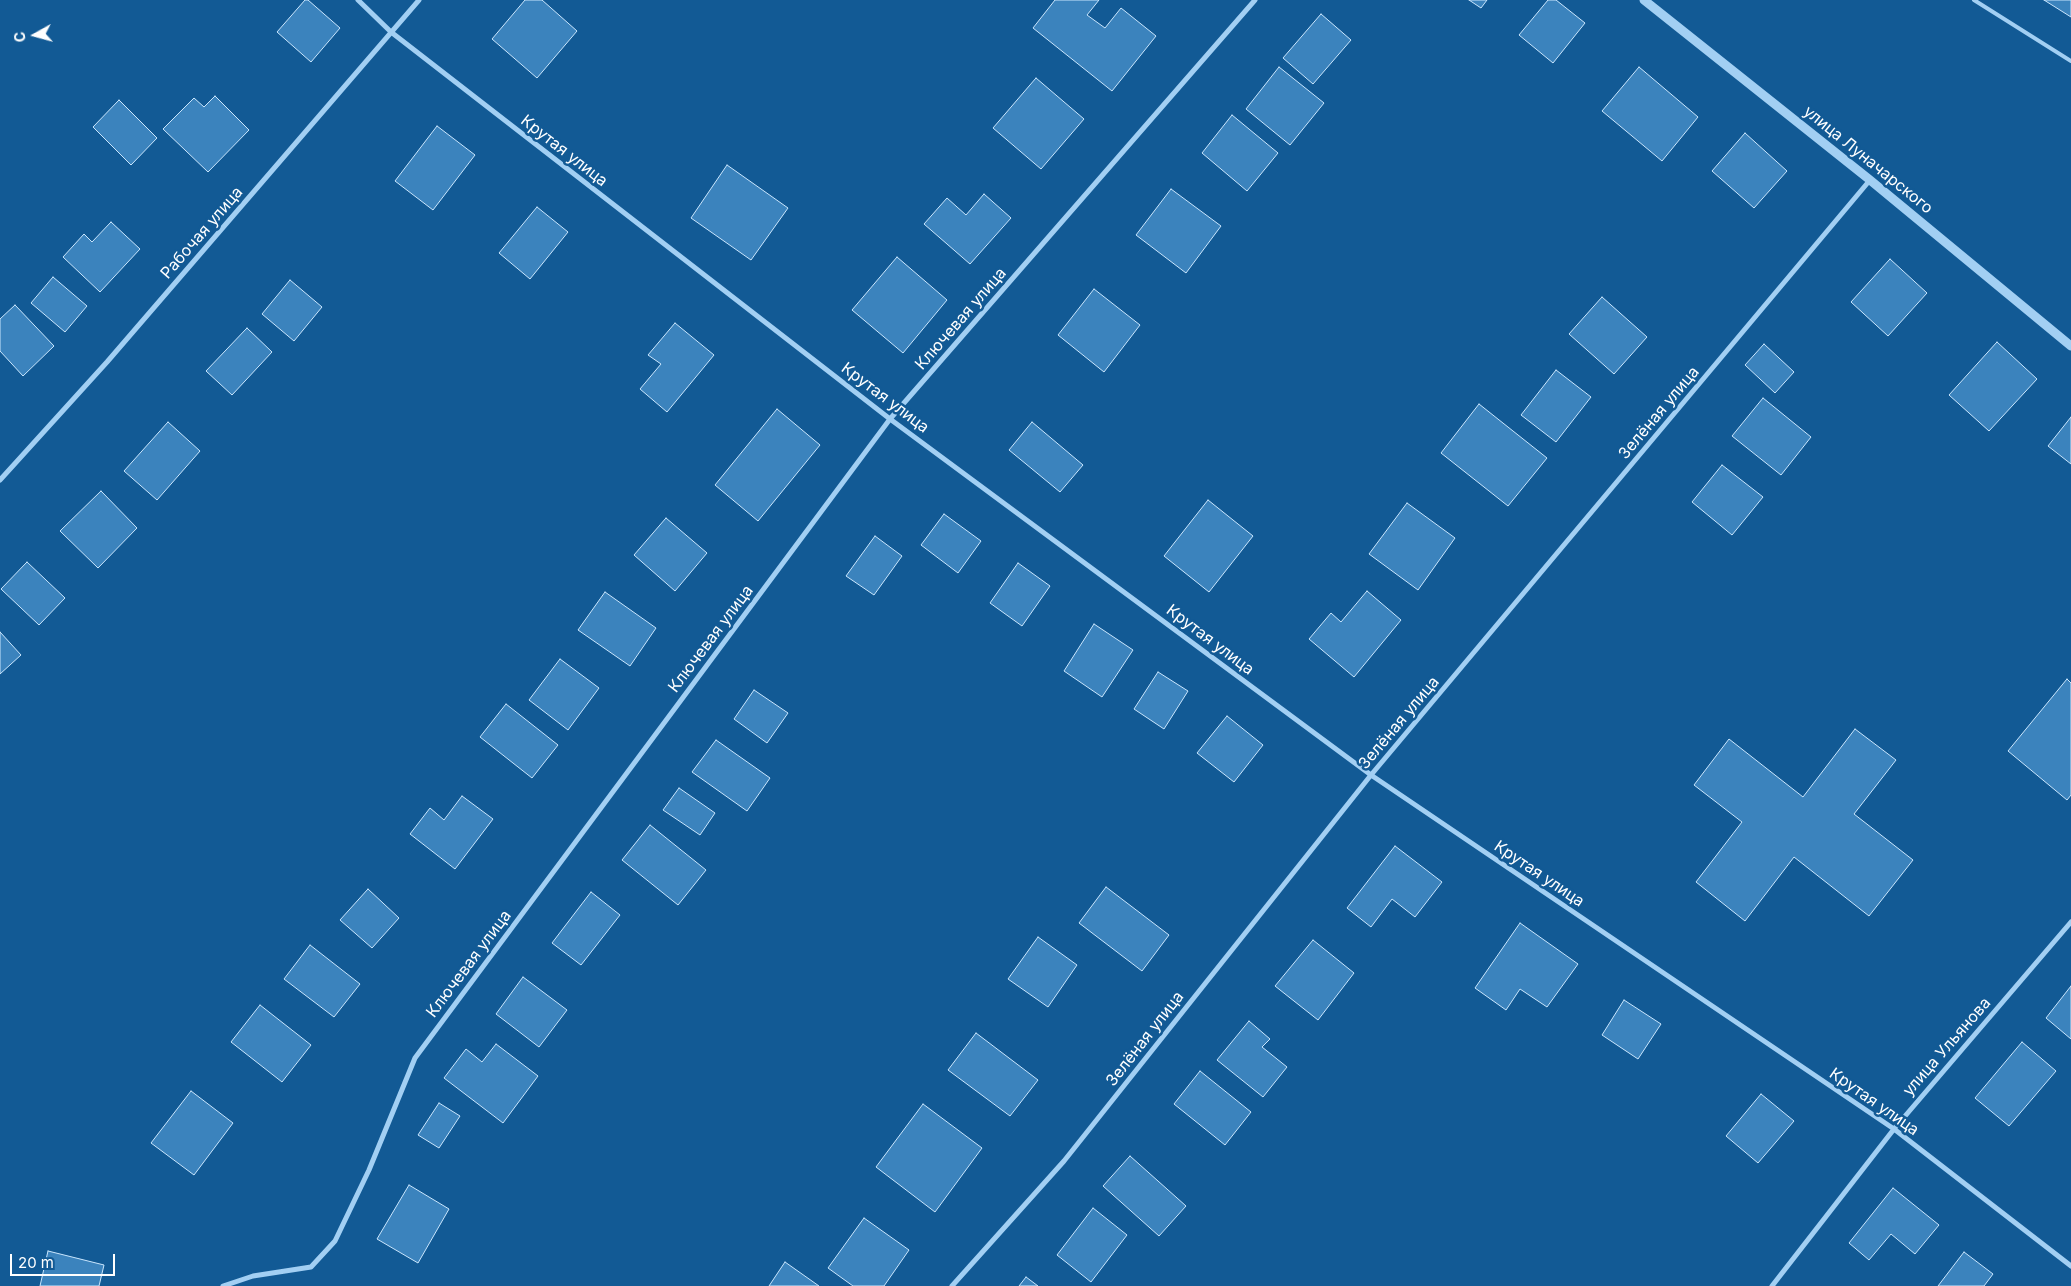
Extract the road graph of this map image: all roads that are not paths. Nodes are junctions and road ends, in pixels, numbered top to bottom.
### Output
1 (358, 0) edge
2 (419, 0) edge
3 (1256, 0) edge
4 (1644, 0) edge
5 (1974, 0) edge
6 (392, 32) junction
7 (2071, 61) edge
8 (1870, 180) junction
9 (2071, 346) edge
10 (890, 419) junction
11 (0, 480) edge
12 (1371, 775) junction
13 (2071, 922) edge
14 (1894, 1129) junction
15 (2071, 1266) edge
16 (222, 1286) edge
17 (952, 1286) edge
18 (1772, 1286) edge

1 - 6 street, Крутая улица
2 - 6 street, Рабочая улица
3 - 10 street, Ключевая улица
4 - 8 street, улица Луначарского
5 - 7 lane
6 - 10 street, Крутая улица
6 - 11 street, Рабочая улица
8 - 9 street, улица Луначарского
8 - 12 street, Зелёная улица
10 - 12 street, Крутая улица
10 - 16 street, Ключевая улица
12 - 14 street, Крутая улица
12 - 17 street, Зелёная улица
13 - 14 street, улица Ульянова
14 - 15 street, Крутая улица
14 - 18 street, улица Ульянова

